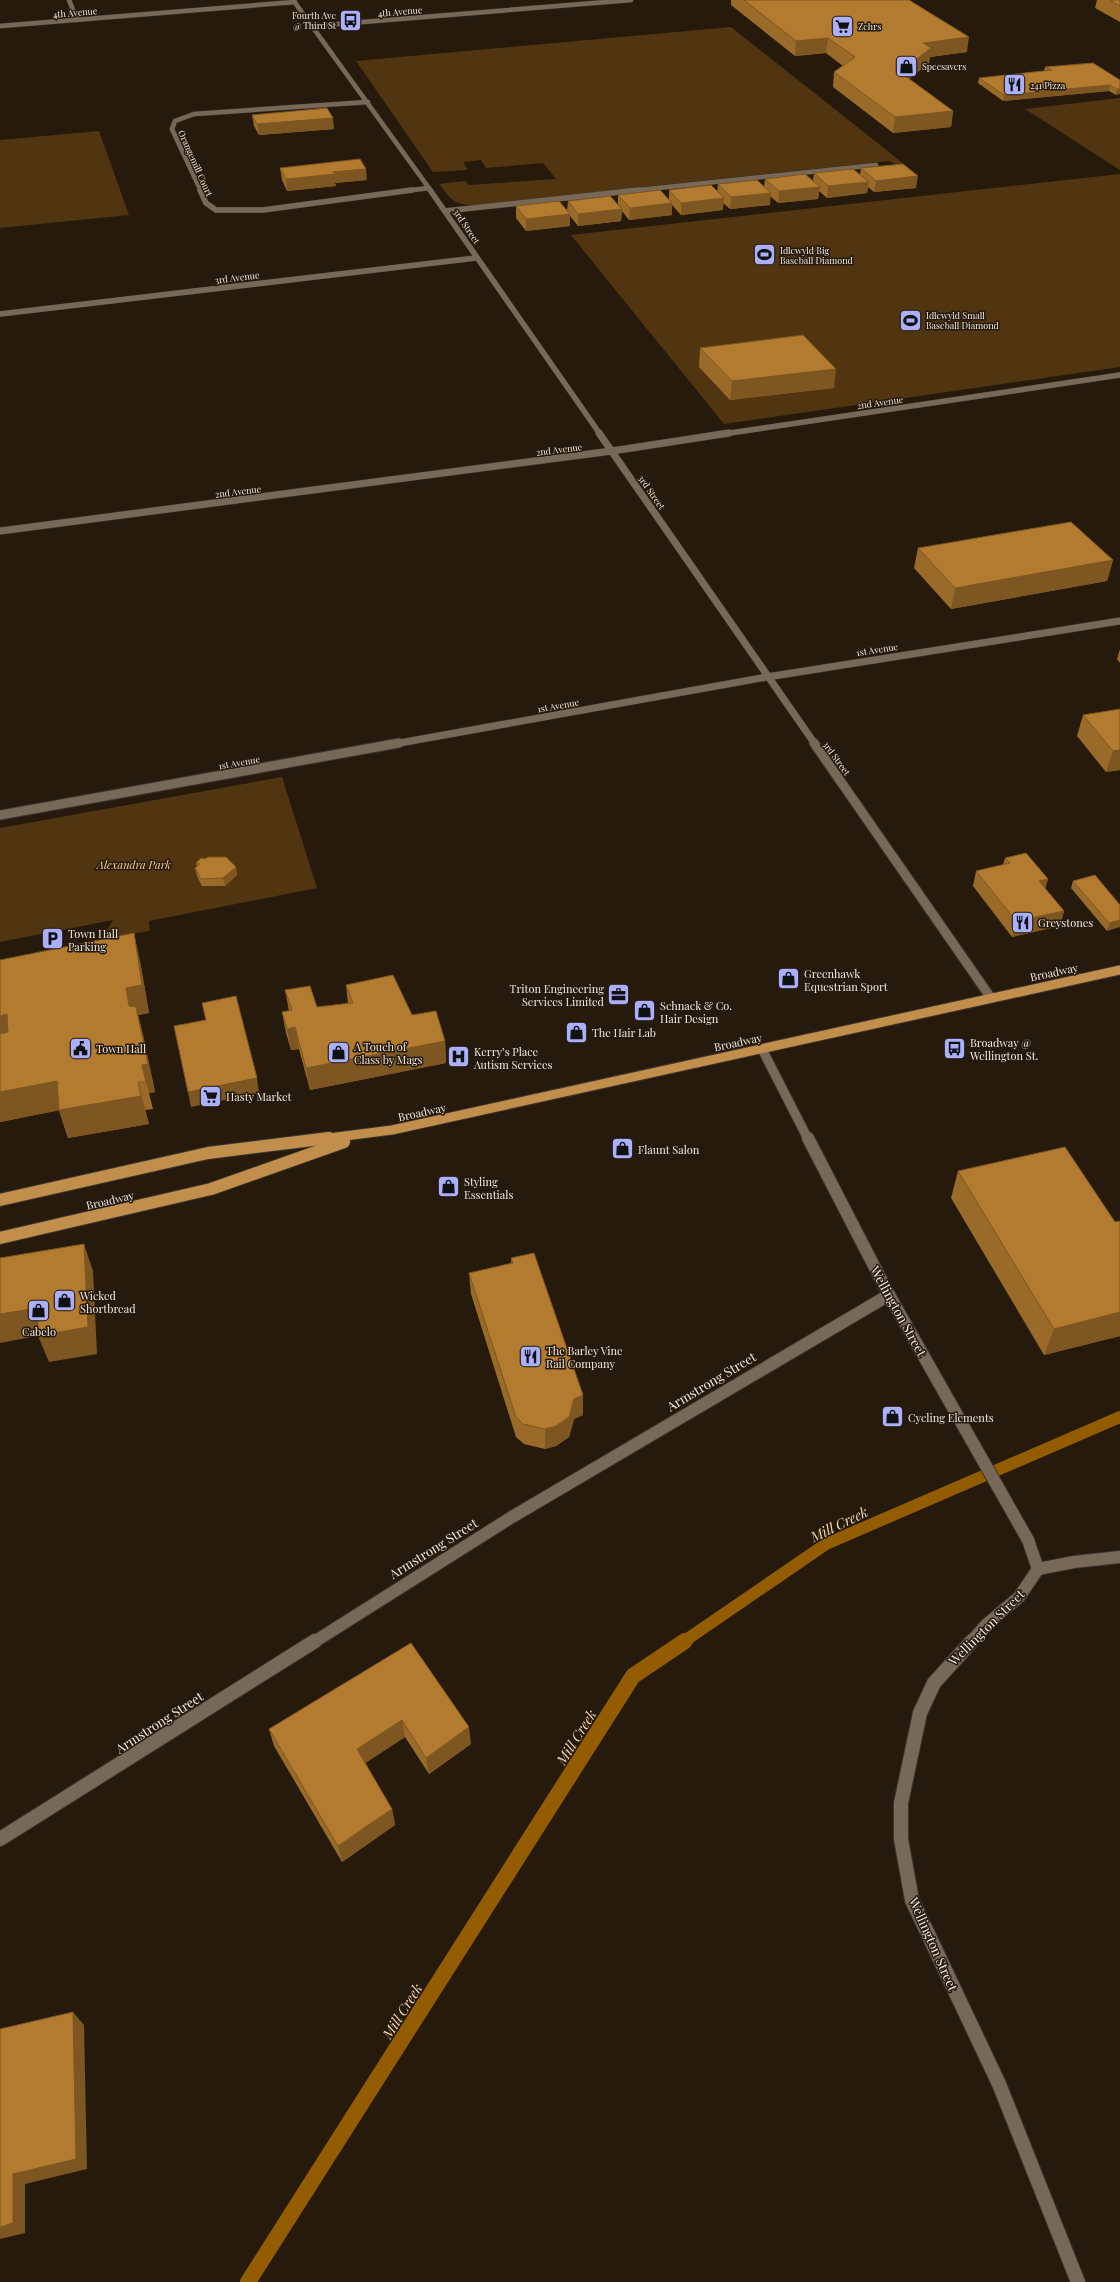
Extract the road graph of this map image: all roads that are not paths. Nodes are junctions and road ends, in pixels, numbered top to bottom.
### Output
1 (69, 0) edge
2 (631, 0) edge
3 (294, 1) edge
4 (77, 20) junction
5 (0, 26) edge
6 (314, 26) junction
7 (368, 102) junction
8 (876, 165) edge
9 (429, 188) junction
10 (445, 211) junction
11 (476, 258) junction
12 (0, 314) edge
13 (1120, 375) edge
14 (612, 451) junction
15 (0, 531) edge
16 (1120, 621) edge
17 (767, 677) junction
18 (0, 815) edge
19 (1120, 970) edge
20 (991, 998) junction
21 (762, 1049) junction
22 (361, 1136) junction
23 (0, 1200) edge
24 (0, 1238) edge
25 (890, 1295) junction
26 (1120, 1557) edge
27 (1038, 1570) junction
28 (0, 1839) edge
29 (1078, 2282) edge

1 - 4 street
2 - 6 street, 4th Avenue
3 - 4 street, 4th Avenue
3 - 6 street, 3rd Street
4 - 5 street, 4th Avenue
6 - 7 street, 3rd Street
7 - 9 street, 3rd Street
7 - 9 street, Orangemill Court
8 - 10 street
9 - 10 street, 3rd Street
10 - 11 street, 3rd Street
11 - 12 street, 3rd Avenue
11 - 14 street, 3rd Street
13 - 14 street, 2nd Avenue
14 - 15 street, 2nd Avenue
14 - 17 street, 3rd Street
16 - 17 street, 1st Avenue
17 - 18 street, 1st Avenue
17 - 20 street, 3rd Street
19 - 20 main road, Broadway
20 - 21 main road, Broadway
21 - 22 main road, Broadway
21 - 25 street, Wellington Street
22 - 23 main road, Broadway
22 - 24 main road, Broadway
25 - 27 street, Wellington Street
25 - 28 street, Armstrong Street
26 - 27 street
27 - 29 street, Wellington Street

